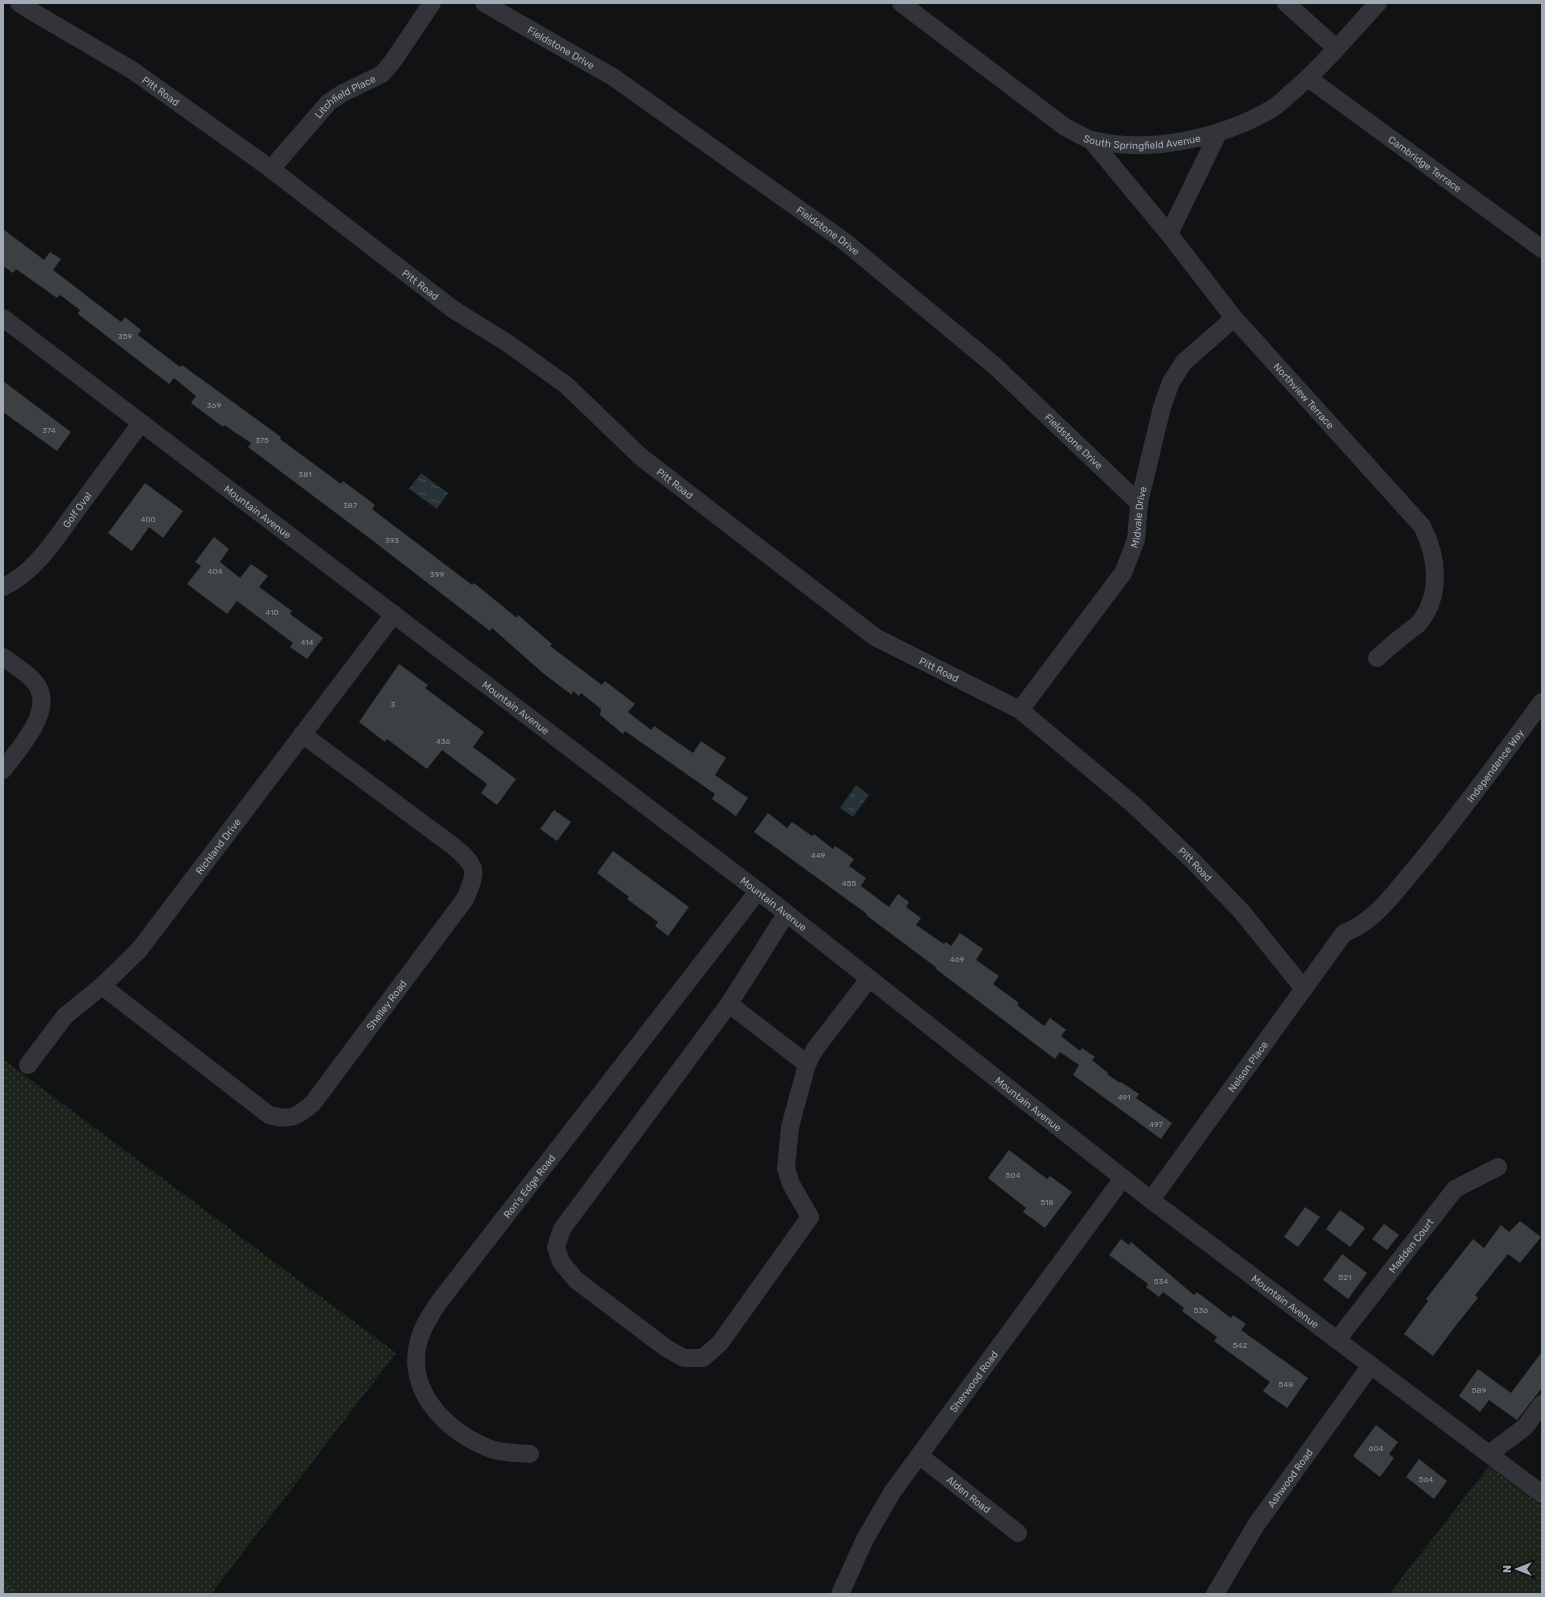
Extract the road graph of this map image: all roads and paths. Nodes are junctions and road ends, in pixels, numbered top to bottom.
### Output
1 (20, 3) edge
2 (432, 3) edge
3 (484, 3) edge
4 (902, 3) edge
5 (1286, 3) edge
6 (1378, 3) edge
7 (1336, 48) junction
8 (1308, 78) junction
9 (1218, 133) junction
10 (1091, 140) junction
11 (271, 170) junction
12 (1169, 234) junction
13 (1542, 250) edge
14 (3, 318) edge
15 (1234, 318) junction
16 (141, 422) junction
17 (1139, 503) junction
18 (3, 587) edge
19 (394, 614) junction
20 (3, 657) edge
21 (1377, 658) dead end
22 (1542, 702) edge
23 (1020, 710) junction
24 (302, 734) junction
25 (3, 770) edge
26 (758, 891) junction
27 (786, 914) junction
28 (1344, 933) joint
29 (869, 979) junction
30 (102, 986) junction
31 (1304, 989) junction
32 (728, 1004) junction
33 (807, 1064) junction
34 (28, 1065) dead end
35 (1498, 1167) dead end
36 (1123, 1178) junction
37 (1151, 1200) junction
38 (1337, 1340) junction
39 (1371, 1365) junction
40 (1542, 1404) edge
41 (530, 1454) dead end
42 (1489, 1454) junction
43 (920, 1456) junction
44 (1542, 1494) edge
45 (1018, 1533) dead end
46 (3, 1583) edge
47 (16, 1594) edge
48 (840, 1594) edge
49 (1214, 1594) edge

1 - 11 street, Pitt Road
2 - 11 street, Litchfield Place
3 - 17 street, Fieldstone Drive
4 - 10 street, South Springfield Avenue
5 - 7 street
6 - 7 street, South Springfield Avenue
7 - 8 street, South Springfield Avenue
8 - 9 street, South Springfield Avenue
8 - 13 street, Cambridge Terrace
9 - 10 street, South Springfield Avenue
9 - 12 street
10 - 12 street, Northview Terrace
11 - 23 street, Pitt Road
12 - 15 street, Northview Terrace
14 - 16 street, Mountain Avenue
15 - 17 street, Midvale Drive
15 - 21 street, Northview Terrace
16 - 18 street, Golf Oval
16 - 19 street, Mountain Avenue
17 - 23 street, Midvale Drive
19 - 24 street, Richland Drive
19 - 26 street, Mountain Avenue
20 - 25 street
22 - 28 street, Independence Way
23 - 31 street, Pitt Road
24 - 30 street, Richland Drive
24 - 30 street, Shelley Road
26 - 27 street, Mountain Avenue
26 - 41 street, Ron's Edge Road
27 - 29 street, Mountain Avenue
27 - 32 street
28 - 31 street, Nelson Place
29 - 33 street
29 - 36 street, Mountain Avenue
30 - 34 street, Richland Drive
31 - 37 street, Nelson Place
32 - 33 street
32 - 33 street
35 - 38 street, Madden Court
36 - 37 street, Mountain Avenue
36 - 43 street, Sherwood Road
37 - 38 street, Mountain Avenue
38 - 39 street, Mountain Avenue
39 - 42 street, Mountain Avenue
39 - 49 street, Ashwood Road
40 - 42 street
42 - 44 street, Mountain Avenue
43 - 45 street, Alden Road
43 - 48 street, Sherwood Road
46 - 47 path

